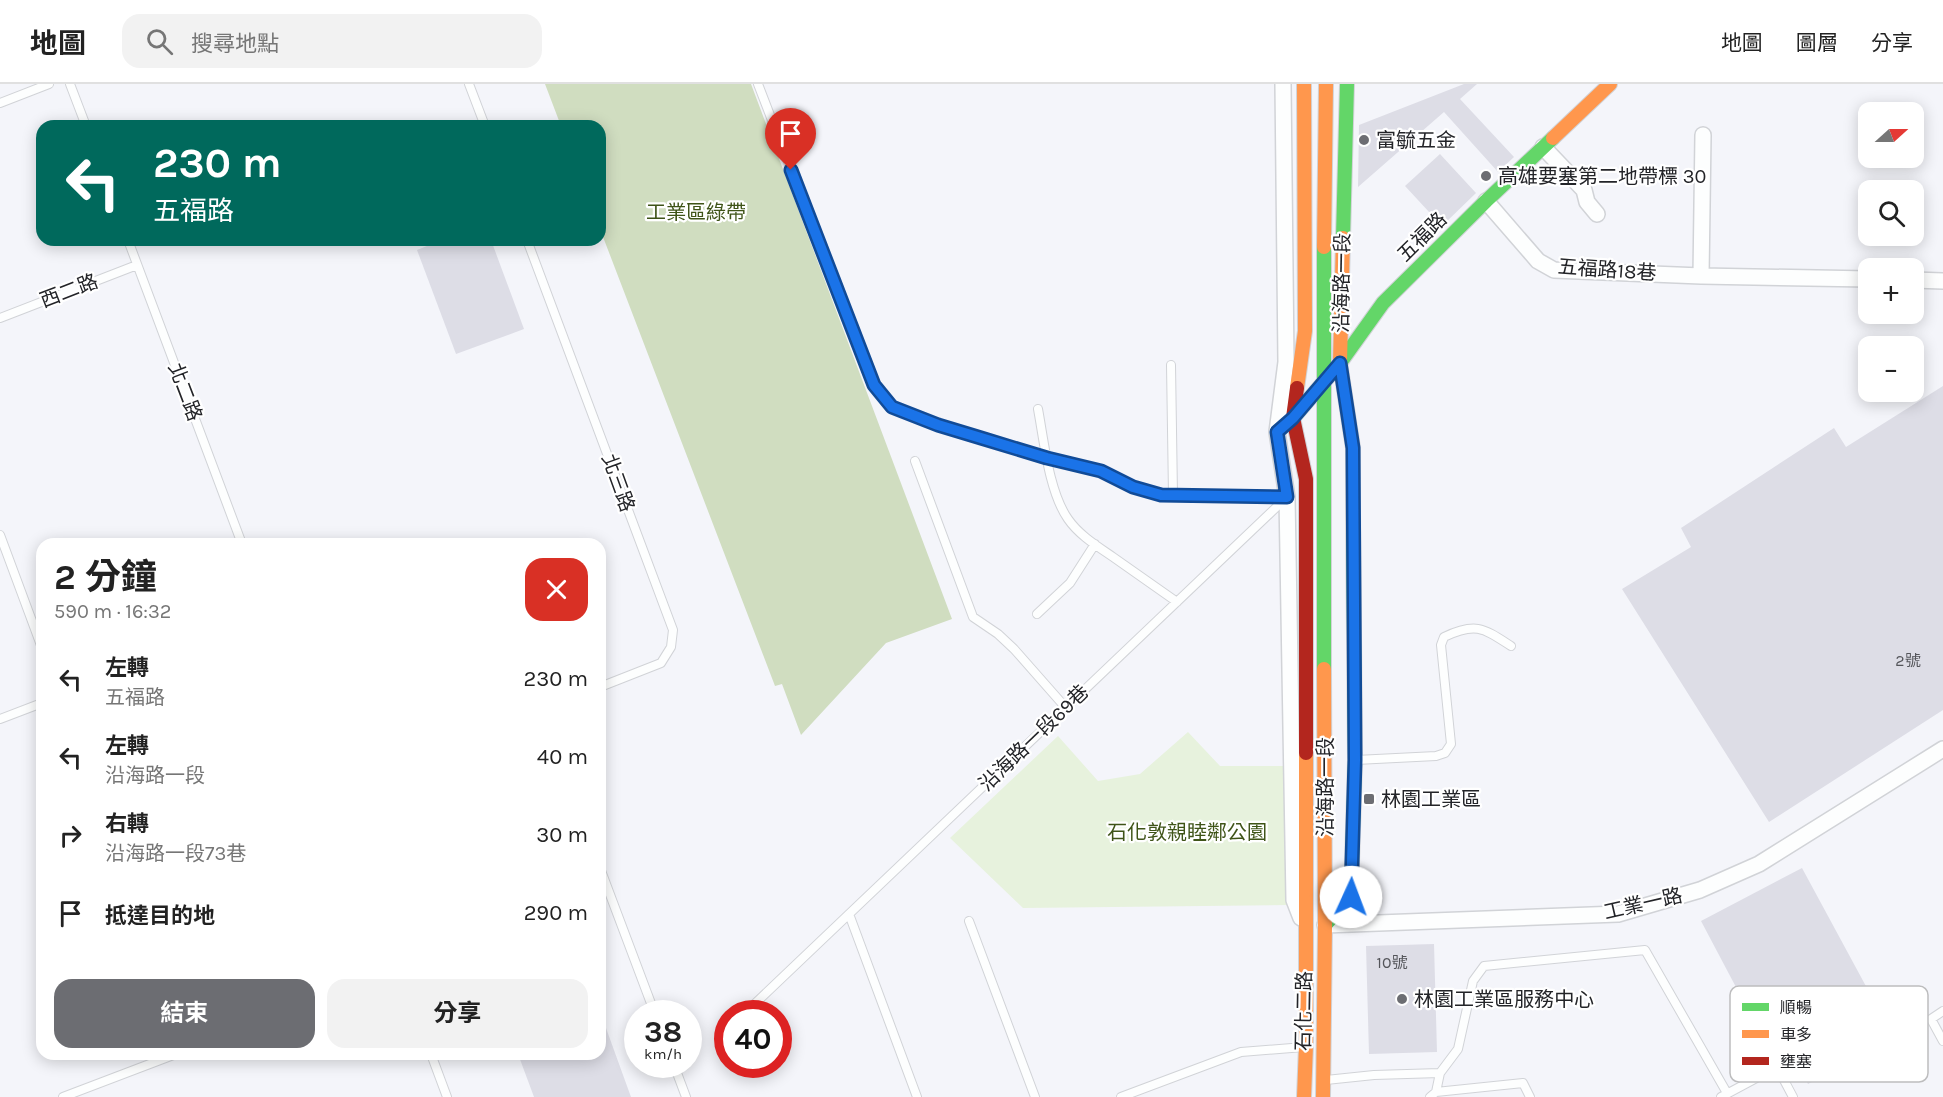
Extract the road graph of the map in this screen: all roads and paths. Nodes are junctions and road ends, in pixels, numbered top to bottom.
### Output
1 (49, 84) edge
2 (70, 84) edge
3 (469, 84) edge
4 (758, 84) edge
5 (1282, 84) edge
6 (1304, 84) edge
7 (1326, 84) edge
8 (1347, 84) edge
9 (1610, 84) edge
10 (0, 103) edge
11 (84, 120) edge
12 (483, 120) edge
13 (1703, 135) dead end
14 (1543, 147) junction
15 (1486, 201) junction
16 (1597, 214) dead end
17 (130, 246) edge
18 (529, 246) edge
19 (137, 265) junction
20 (1701, 276) junction
21 (1858, 279) edge
22 (1924, 280) edge
23 (1943, 281) edge
24 (0, 318) edge
25 (1340, 363) junction
26 (1171, 365) dead end
27 (1323, 381) junction
28 (1038, 409) dead end
29 (1293, 418) junction
30 (1277, 432) junction
31 (1047, 458) junction
32 (915, 461) dead end
33 (1324, 464) junction
34 (1297, 488) junction
35 (1173, 495) junction
36 (0, 535) edge
37 (240, 538) edge
38 (1095, 544) junction
39 (1177, 602) junction
40 (1037, 614) dead end
41 (36, 632) edge
42 (1511, 646) dead end
43 (606, 685) edge
44 (36, 706) edge
45 (1066, 708) junction
46 (0, 719) edge
47 (1943, 749) edge
48 (1355, 760) junction
49 (606, 896) edge
50 (849, 914) junction
51 (969, 921) dead end
52 (1325, 926) junction
53 (1306, 927) junction
54 (649, 1000) edge
55 (759, 1000) edge
56 (1943, 1011) edge
57 (1943, 1041) edge
58 (1306, 1046) junction
59 (1323, 1046) junction
60 (161, 1060) edge
61 (433, 1060) edge
62 (1440, 1073) junction
63 (679, 1078) edge
64 (1323, 1081) junction
65 (1305, 1082) junction
66 (1749, 1082) edge
67 (1785, 1082) edge
68 (1433, 1094) edge
69 (1724, 1095) edge
70 (63, 1097) edge
71 (447, 1097) edge
72 (686, 1097) edge
73 (917, 1097) edge
74 (1035, 1097) edge
75 (1121, 1097) edge
76 (1304, 1097) edge
77 (1323, 1097) edge
78 (1530, 1097) edge
79 (1793, 1097) edge

1 - 10 lane
2 - 11 lane
3 - 12 lane
4 - 31 lane
5 - 30 street, 沿海路一段
6 - 29 main road, 沿海路一段
7 - 27 main road, 沿海路一段
8 - 25 main road, 沿海路一段
9 - 14 main road, 五福路
13 - 20 street
14 - 15 main road, 五福路
14 - 16 street
15 - 20 street, 五福路18巷
15 - 25 main road, 五福路
17 - 19 lane, 北二路
18 - 43 lane, 北三路
19 - 24 lane, 西二路
19 - 37 lane, 北二路
20 - 21 street, 五福路18巷
22 - 23 street
25 - 27 main road, 五福路
25 - 48 main road, 沿海路一段
26 - 35 lane
27 - 29 main road, 五福路
27 - 33 main road, 沿海路一段
28 - 31 lane
29 - 30 main road, 五福路
29 - 34 main road, 沿海路一段
30 - 34 street, 沿海路一段
31 - 35 lane
31 - 38 lane
32 - 45 lane
33 - 34 lane, 沿海路一段69巷
33 - 52 main road, 沿海路一段
34 - 35 lane
34 - 39 lane, 沿海路一段69巷
34 - 53 main road, 沿海路一段
34 - 53 street, 沿海路一段
36 - 41 lane
38 - 39 lane
38 - 40 lane
39 - 45 lane, 沿海路一段69巷
42 - 48 lane
44 - 46 lane
45 - 50 lane, 沿海路一段69巷
47 - 52 street, 工業一路
48 - 52 main road, 沿海路一段
49 - 54 lane
50 - 55 lane, 沿海路一段69巷
50 - 73 lane
51 - 74 lane
52 - 53 lane, 工業一路
52 - 59 main road, 石化二路
53 - 58 main road, 石化二路
56 - 57 lane
58 - 59 lane
58 - 65 main road, 石化二路
58 - 75 lane
59 - 64 main road, 石化二路
60 - 70 lane
61 - 71 lane
62 - 64 lane
62 - 68 lane
62 - 69 lane
63 - 72 lane
64 - 65 lane
64 - 77 main road, 石化二路
65 - 76 main road, 石化二路
66 - 69 lane
67 - 79 lane
68 - 78 lane

